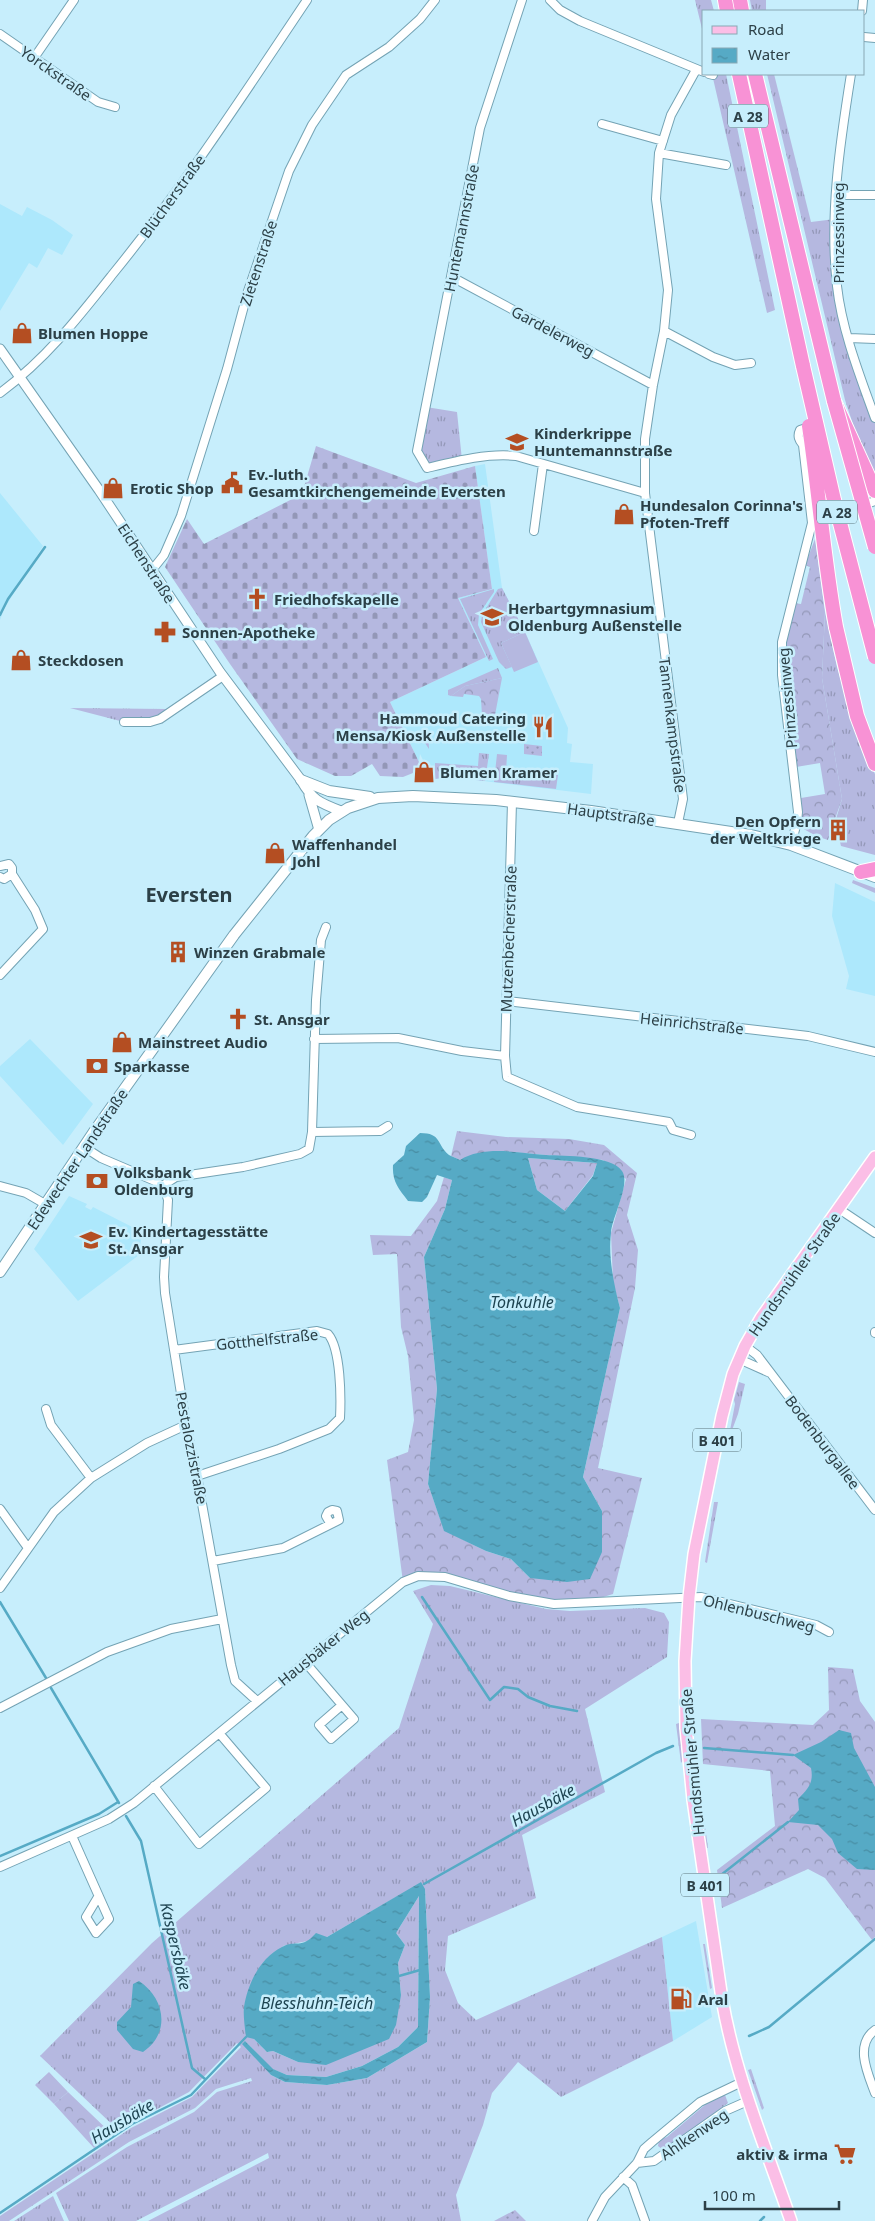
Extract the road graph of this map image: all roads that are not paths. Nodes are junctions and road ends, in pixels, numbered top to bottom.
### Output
1 (74, 0) edge
2 (307, 0) edge
3 (436, 0) edge
4 (522, 0) edge
5 (550, 0) edge
6 (0, 34) edge
7 (34, 58) junction
8 (700, 71) edge
9 (740, 75) edge
10 (755, 75) edge
11 (852, 75) edge
12 (115, 108) dead end
13 (602, 124) dead end
14 (663, 141) junction
15 (659, 153) junction
16 (726, 165) dead end
17 (836, 195) junction
18 (875, 195) edge
19 (452, 277) junction
20 (664, 330) junction
21 (849, 338) junction
22 (875, 339) edge
23 (0, 349) edge
24 (750, 363) dead end
25 (803, 366) junction
26 (20, 378) junction
27 (653, 385) junction
28 (0, 393) edge
29 (834, 401) junction
30 (875, 418) edge
31 (803, 445) dead end
32 (543, 464) junction
33 (875, 492) edge
34 (644, 493) junction
35 (875, 502) edge
36 (812, 523) junction
37 (534, 532) dead end
38 (875, 547) edge
39 (152, 570) junction
40 (875, 657) edge
41 (222, 676) junction
42 (124, 722) dead end
43 (875, 764) edge
44 (301, 780) junction
45 (334, 792) junction
46 (309, 795) junction
47 (378, 798) junction
48 (512, 802) junction
49 (341, 811) junction
50 (678, 823) junction
51 (319, 830) junction
52 (791, 845) junction
53 (0, 866) edge
54 (875, 869) edge
55 (860, 872) junction
56 (12, 874) junction
57 (0, 877) edge
58 (875, 877) edge
59 (326, 926) dead end
60 (0, 976) edge
61 (507, 1001) junction
62 (314, 1039) junction
63 (875, 1052) edge
64 (505, 1056) junction
65 (384, 1129) dead end
66 (312, 1132) junction
67 (691, 1134) dead end
68 (84, 1147) junction
69 (875, 1157) edge
70 (0, 1186) edge
71 (162, 1186) junction
72 (45, 1204) junction
73 (838, 1209) junction
74 (875, 1233) edge
75 (0, 1272) edge
76 (744, 1346) junction
77 (174, 1350) junction
78 (739, 1359) junction
79 (770, 1373) junction
80 (46, 1409) dead end
81 (186, 1426) junction
82 (197, 1476) junction
83 (91, 1478) junction
84 (874, 1506) edge
85 (0, 1509) edge
86 (330, 1523) dead end
87 (28, 1548) junction
88 (213, 1562) junction
89 (0, 1588) edge
90 (689, 1597) junction
91 (222, 1619) junction
92 (829, 1632) dead end
93 (305, 1662) junction
94 (257, 1701) junction
95 (342, 1705) junction
96 (0, 1708) edge
97 (219, 1733) junction
98 (154, 1786) junction
99 (72, 1836) junction
100 (0, 1867) edge
101 (98, 1897) dead end
102 (875, 2030) edge
103 (744, 2081) junction
104 (875, 2093) edge
105 (750, 2100) junction
106 (637, 2163) junction
107 (623, 2177) junction
108 (592, 2221) edge
109 (645, 2221) edge
110 (791, 2221) edge

1 - 7 street
2 - 26 street, Blücherstraße
3 - 39 street, Zietenstraße
4 - 19 street, Huntemannstraße
5 - 8 street
6 - 7 street, Yorckstraße
7 - 12 street, Yorckstraße
8 - 14 street, Tannenkampstraße
9 - 25 highway, A 28
10 - 29 highway, A 28
11 - 17 street, Prinzessinweg
13 - 14 street
14 - 15 street, Tannenkampstraße
15 - 16 street
15 - 20 street, Tannenkampstraße
17 - 18 street
17 - 21 street, Prinzessinweg
19 - 27 street, Gardelerweg
19 - 32 street, Huntemannstraße
20 - 24 street
20 - 27 street, Tannenkampstraße
21 - 22 street
21 - 30 street, Prinzessinweg
23 - 26 street, Eichenstraße
25 - 40 highway, A 28, bridge
25 - 43 highway, bridge
26 - 28 street, Blücherstraße
26 - 39 street, Eichenstraße
27 - 34 street, Tannenkampstraße
29 - 33 highway, bridge
29 - 38 highway, A 28, bridge
31 - 36 street, Prinzessinweg
32 - 34 street
32 - 37 street
34 - 50 street, Tannenkampstraße
35 - 36 street
36 - 52 street, Prinzessinweg
39 - 41 street, Eichenstraße
41 - 42 street
41 - 44 street, Eichenstraße
44 - 45 main road
44 - 46 street, Eichenstraße
45 - 47 main road
45 - 49 main road
46 - 49 street
46 - 51 street, Eichenstraße
47 - 48 main road, Hauptstraße
47 - 49 main road, Hauptstraße
48 - 50 main road, Hauptstraße
48 - 61 street, Mutzenbecherstraße
49 - 51 main road, Edewechter Landstraße
50 - 52 main road, Hauptstraße
51 - 68 main road, Edewechter Landstraße
52 - 55 main road, Hauptstraße
53 - 56 street
54 - 55 highway
55 - 58 main road, Hauptstraße
56 - 57 street
56 - 60 street
59 - 62 street
61 - 63 street, Heinrichstraße
61 - 64 street, Mutzenbecherstraße
62 - 64 street
62 - 66 street
64 - 67 street, Mutzenbecherstraße
65 - 66 street
66 - 71 street
68 - 71 street
68 - 72 main road, Edewechter Landstraße
69 - 73 main road, Hundsmühler Straße / B 401
70 - 72 street
71 - 77 street, Pestalozzistraße
72 - 75 main road, Edewechter Landstraße
73 - 74 street
73 - 76 main road, Hundsmühler Straße / B 401
76 - 78 main road, Hundsmühler Straße / B 401
76 - 79 street, Bodenburgallee
77 - 81 street, Pestalozzistraße
77 - 82 street, Gotthelfstraße
78 - 79 street, Bodenburgallee
78 - 90 main road, Hundsmühler Straße / B 401
79 - 84 street, Bodenburgallee
80 - 83 street
81 - 82 street, Pestalozzistraße
81 - 83 street
82 - 88 street, Pestalozzistraße
83 - 87 street
85 - 87 street
86 - 88 street
87 - 89 street
88 - 91 street, Pestalozzistraße
90 - 92 street, Ohlenbuschweg
90 - 93 street, Hausbäker Weg
90 - 103 main road, Hundsmühler Straße / B 401
91 - 94 street, Pestalozzistraße
91 - 96 street
93 - 94 street, Hausbäker Weg
93 - 95 street
94 - 97 street, Hausbäker Weg
95 - 95 street
97 - 98 street, Hausbäker Weg
97 - 98 street
98 - 99 street, Hausbäker Weg
99 - 100 street, Hausbäker Weg
99 - 101 street
102 - 104 street
103 - 105 main road, Hundsmühler Straße / B 401
103 - 106 street, Ahlkenweg
105 - 106 street, Ahlkenweg
105 - 110 main road, Hundsmühler Straße / B 401
106 - 107 street, Ahlkenweg
107 - 108 street, Ahlkenweg
107 - 109 street

